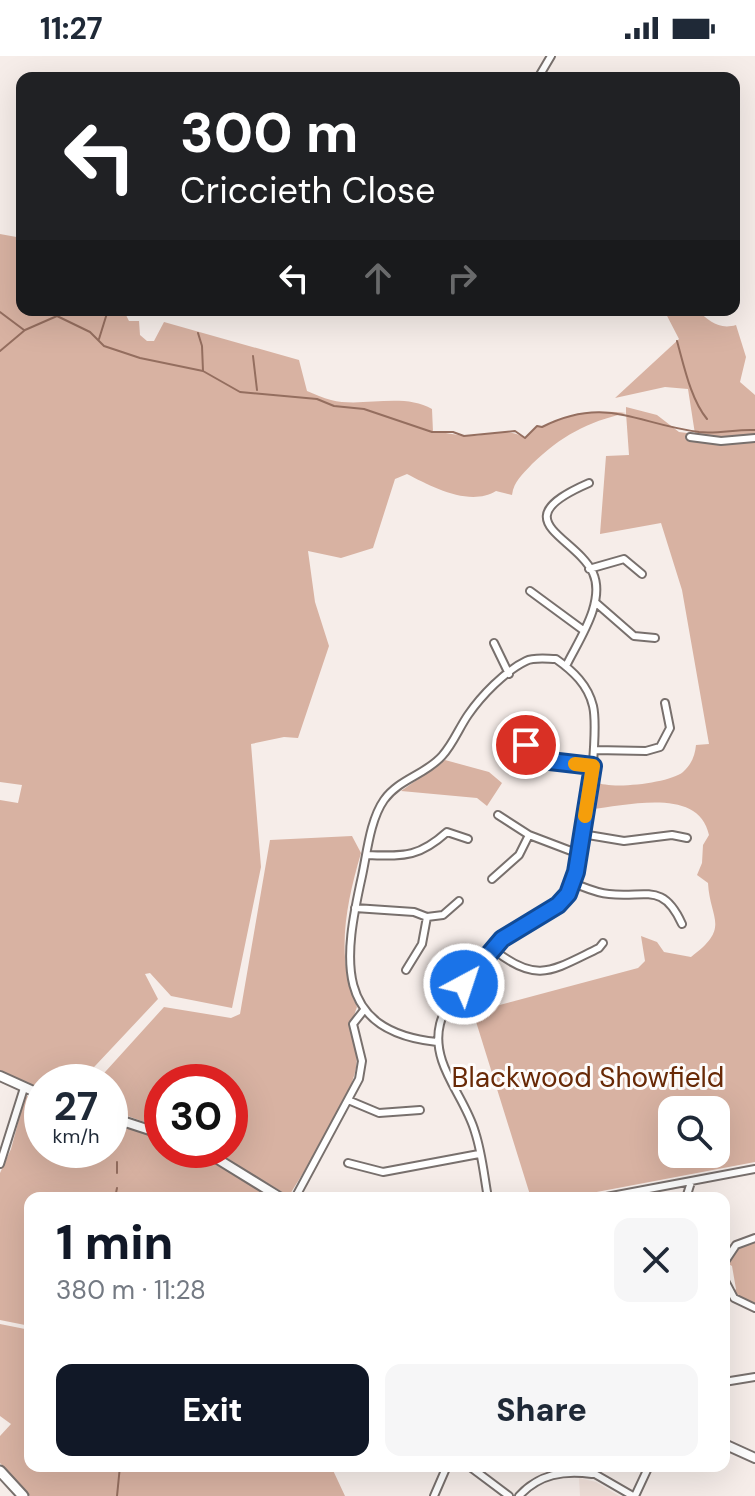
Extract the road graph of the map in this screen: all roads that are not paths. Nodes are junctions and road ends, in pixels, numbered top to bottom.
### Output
1 (690, 437) dead end
2 (755, 438) edge
3 (589, 483) dead end
4 (589, 569) junction
5 (642, 574) dead end
6 (530, 591) dead end
7 (595, 602) junction
8 (583, 630) junction
9 (655, 638) dead end
10 (494, 643) dead end
11 (566, 666) junction
12 (509, 674) junction
13 (665, 703) dead end
14 (536, 718) dead end
15 (526, 745) junction
16 (510, 750) dead end
17 (595, 750) junction
18 (593, 766) junction
19 (498, 815) dead end
20 (582, 834) junction
21 (529, 835) junction
22 (687, 838) dead end
23 (468, 839) dead end
24 (579, 854) junction
25 (366, 855) junction
26 (492, 879) dead end
27 (573, 883) junction
28 (459, 901) dead end
29 (355, 908) junction
30 (427, 917) junction
31 (682, 924) dead end
32 (493, 949) junction
33 (607, 955) dead end
34 (407, 965) dead end
35 (364, 1010) junction
36 (437, 1042) junction
37 (0, 1076) edge
38 (24, 1088) joint
39 (348, 1100) junction
40 (420, 1110) dead end
41 (479, 1154) junction
42 (352, 1162) dead end
43 (0, 1164) edge
44 (232, 1168) edge
45 (755, 1169) edge
46 (691, 1182) junction
47 (271, 1192) edge
48 (298, 1192) edge
49 (487, 1192) edge
50 (635, 1192) edge
51 (688, 1192) edge
52 (755, 1238) edge
53 (730, 1254) edge
54 (730, 1290) edge
55 (755, 1308) edge
56 (755, 1377) edge
57 (730, 1378) edge
58 (734, 1380) junction
59 (730, 1381) edge
60 (730, 1447) edge
61 (755, 1458) edge
62 (0, 1471) edge
63 (444, 1472) edge
64 (477, 1472) edge
65 (554, 1472) edge
66 (579, 1472) edge
67 (589, 1472) edge
68 (646, 1472) edge
69 (592, 1474) junction
70 (23, 1496) edge
71 (434, 1496) edge
72 (509, 1496) edge
73 (519, 1496) edge
74 (634, 1496) edge

1 - 2 street
3 - 4 street
4 - 5 street
4 - 7 street
6 - 8 street
7 - 8 street
7 - 9 street
8 - 11 street
10 - 12 street
11 - 12 street
11 - 17 street
12 - 25 street
13 - 17 street
14 - 15 street
15 - 16 street
15 - 18 street
17 - 18 street
18 - 20 street
19 - 21 street
20 - 22 street
20 - 24 street
21 - 24 street
21 - 26 street
23 - 25 street
24 - 27 street
25 - 29 street
27 - 31 street
27 - 32 street
28 - 30 street
29 - 30 street
29 - 35 street
30 - 34 street
32 - 33 street
32 - 36 street
35 - 36 street
35 - 39 street
36 - 41 street
37 - 38 street
38 - 43 street
39 - 40 street
39 - 48 street
41 - 42 street
41 - 49 street
44 - 47 street
45 - 46 street
46 - 50 street
46 - 51 street
52 - 53 street
54 - 55 street
56 - 58 street
57 - 58 street
58 - 59 street
60 - 61 street
62 - 70 main road
63 - 71 street
64 - 72 street
65 - 73 street
66 - 69 street
67 - 69 street
68 - 74 street
69 - 74 street

